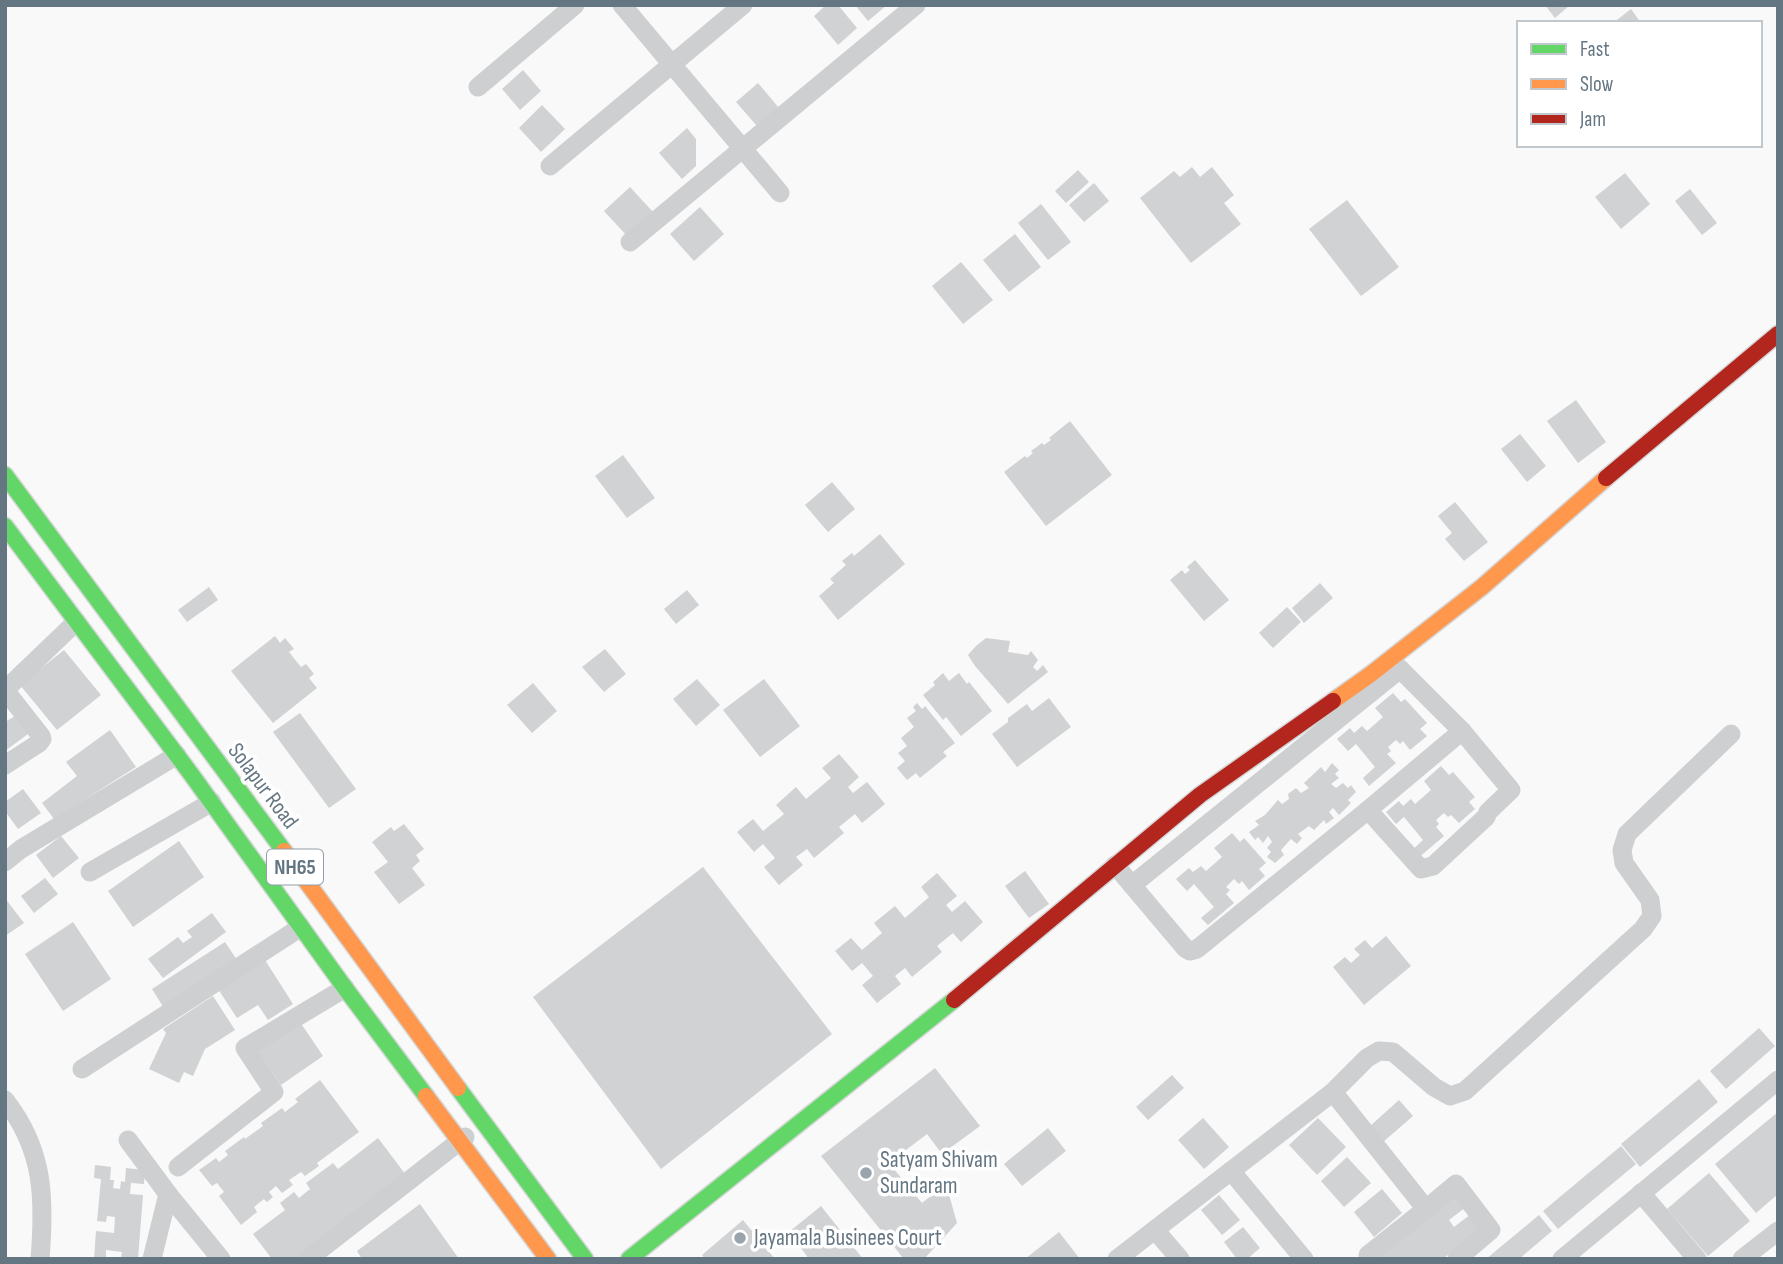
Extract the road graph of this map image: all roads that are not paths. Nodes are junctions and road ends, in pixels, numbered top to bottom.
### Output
1 (575, 5) edge
2 (622, 5) edge
3 (743, 5) edge
4 (916, 5) edge
5 (672, 64) junction
6 (478, 87) dead end
7 (743, 148) junction
8 (550, 166) dead end
9 (780, 193) dead end
10 (630, 242) dead end
11 (1778, 334) edge
12 (5, 475) edge
13 (8, 537) edge
14 (76, 622) junction
15 (1401, 669) junction
16 (1371, 674) junction
17 (5, 690) edge
18 (1462, 731) junction
19 (1731, 734) dead end
20 (177, 755) junction
21 (5, 765) edge
22 (212, 802) junction
23 (1368, 810) junction
24 (5, 862) edge
25 (1115, 865) junction
26 (90, 872) dead end
27 (1132, 885) junction
28 (301, 927) junction
29 (345, 988) junction
30 (82, 1069) dead end
31 (1778, 1080) edge
32 (1333, 1092) junction
33 (5, 1100) edge
34 (484, 1122) junction
35 (128, 1140) dead end
36 (460, 1140) junction
37 (178, 1167) dead end
38 (1231, 1171) junction
39 (1641, 1192) junction
40 (168, 1194) junction
41 (1426, 1209) junction
42 (1155, 1230) junction
43 (1778, 1231) edge
44 (1368, 1255) dead end
45 (40, 1259) edge
46 (152, 1259) edge
47 (221, 1259) edge
48 (308, 1259) edge
49 (548, 1259) edge
50 (585, 1259) edge
51 (629, 1259) edge
52 (1117, 1259) edge
53 (1180, 1259) edge
54 (1304, 1259) edge
55 (1457, 1259) edge
56 (1562, 1259) edge
57 (1696, 1259) edge
58 (1742, 1259) edge

1 - 6 street
2 - 5 street
3 - 5 street
4 - 7 street
5 - 7 street
5 - 8 street
7 - 9 street
7 - 10 street
11 - 16 main road
12 - 34 main road, Solapur Road / NH65
13 - 14 main road, NH65
14 - 17 street
14 - 20 main road, NH65
15 - 16 street
15 - 18 street
15 - 27 street
16 - 25 main road
17 - 21 street
18 - 23 street
18 - 23 street
19 - 32 street
20 - 22 main road, NH65
20 - 24 street
22 - 26 street
22 - 28 main road, NH65
23 - 27 street
25 - 27 street
25 - 51 main road
28 - 29 main road, NH65
28 - 30 street
29 - 36 main road, NH65
29 - 37 street
31 - 39 street
32 - 38 street
32 - 41 street
33 - 45 street
34 - 36 street
34 - 50 main road, Solapur Road / NH65
35 - 40 street
36 - 48 street
36 - 49 main road, NH65
38 - 42 street
38 - 54 street
39 - 56 street
39 - 57 street
40 - 46 street
40 - 47 street
41 - 44 street
41 - 55 street
42 - 52 street
42 - 53 street
43 - 58 street

